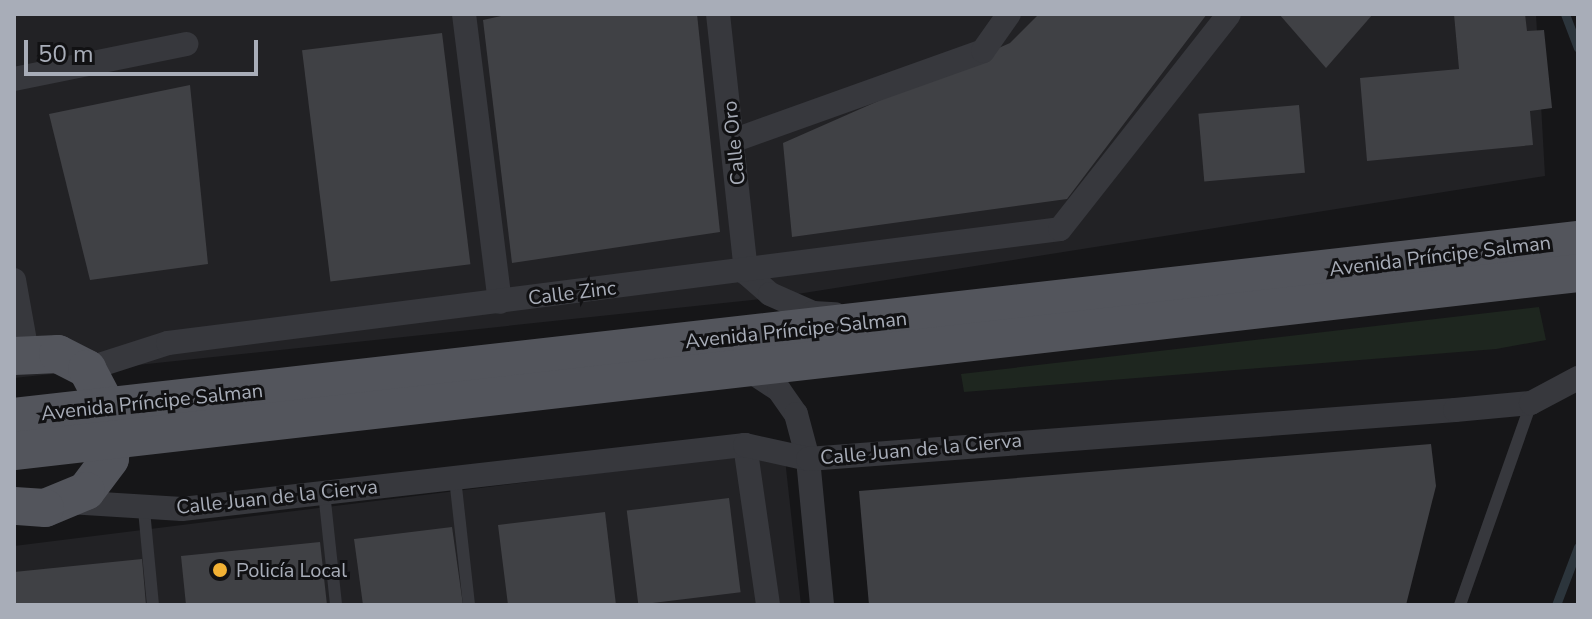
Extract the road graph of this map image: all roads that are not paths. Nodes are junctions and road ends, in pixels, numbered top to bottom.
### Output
1 (464, 14) edge
2 (718, 14) edge
3 (1009, 14) edge
4 (1229, 14) edge
5 (186, 44) dead end
6 (14, 79) edge
7 (735, 140) junction
8 (1578, 240) edge
9 (1530, 262) junction
10 (746, 273) junction
11 (1578, 273) edge
12 (14, 280) edge
13 (1578, 290) edge
14 (500, 302) junction
15 (916, 317) junction
16 (20, 354) edge
17 (742, 365) junction
18 (87, 369) junction
19 (1578, 378) edge
20 (1531, 403) junction
21 (14, 417) edge
22 (113, 423) junction
23 (745, 445) junction
24 (14, 451) edge
25 (808, 459) junction
26 (455, 478) junction
27 (324, 492) junction
28 (69, 502) junction
29 (16, 508) edge
30 (144, 510) junction
31 (153, 605) edge
32 (336, 605) edge
33 (469, 605) edge
34 (768, 605) edge
35 (822, 605) edge
36 (1460, 605) edge

1 - 14 street
2 - 7 street, Calle Oro
3 - 7 street
4 - 10 street, Calle Zinc
5 - 6 street
7 - 10 street, Calle Oro
8 - 9 main road, Avenida Príncipe Salman
9 - 11 main road, Avenida Príncipe Salman
9 - 13 street
9 - 15 main road, Avenida Príncipe Salman
9 - 17 main road, Avenida Príncipe Salman
10 - 14 street, Calle Zinc
10 - 15 street
12 - 16 street
14 - 18 street, Calle Zinc
15 - 22 main road, Avenida Príncipe Salman
16 - 18 main road
17 - 22 main road, Avenida Príncipe Salman
17 - 25 street
18 - 22 main road
19 - 20 street, Calle Juan de la Cierva
20 - 25 street, Calle Juan de la Cierva
20 - 36 lane
21 - 22 main road, Avenida Príncipe Salman
22 - 24 main road, Avenida Príncipe Salman
22 - 28 main road
23 - 25 street, Calle Juan de la Cierva
23 - 26 street, Calle Juan de la Cierva
23 - 34 street
25 - 35 street
26 - 27 street, Calle Juan de la Cierva
26 - 33 lane
27 - 30 street, Calle Juan de la Cierva
27 - 32 lane
28 - 29 main road
28 - 30 street, Calle Juan de la Cierva
30 - 31 lane

